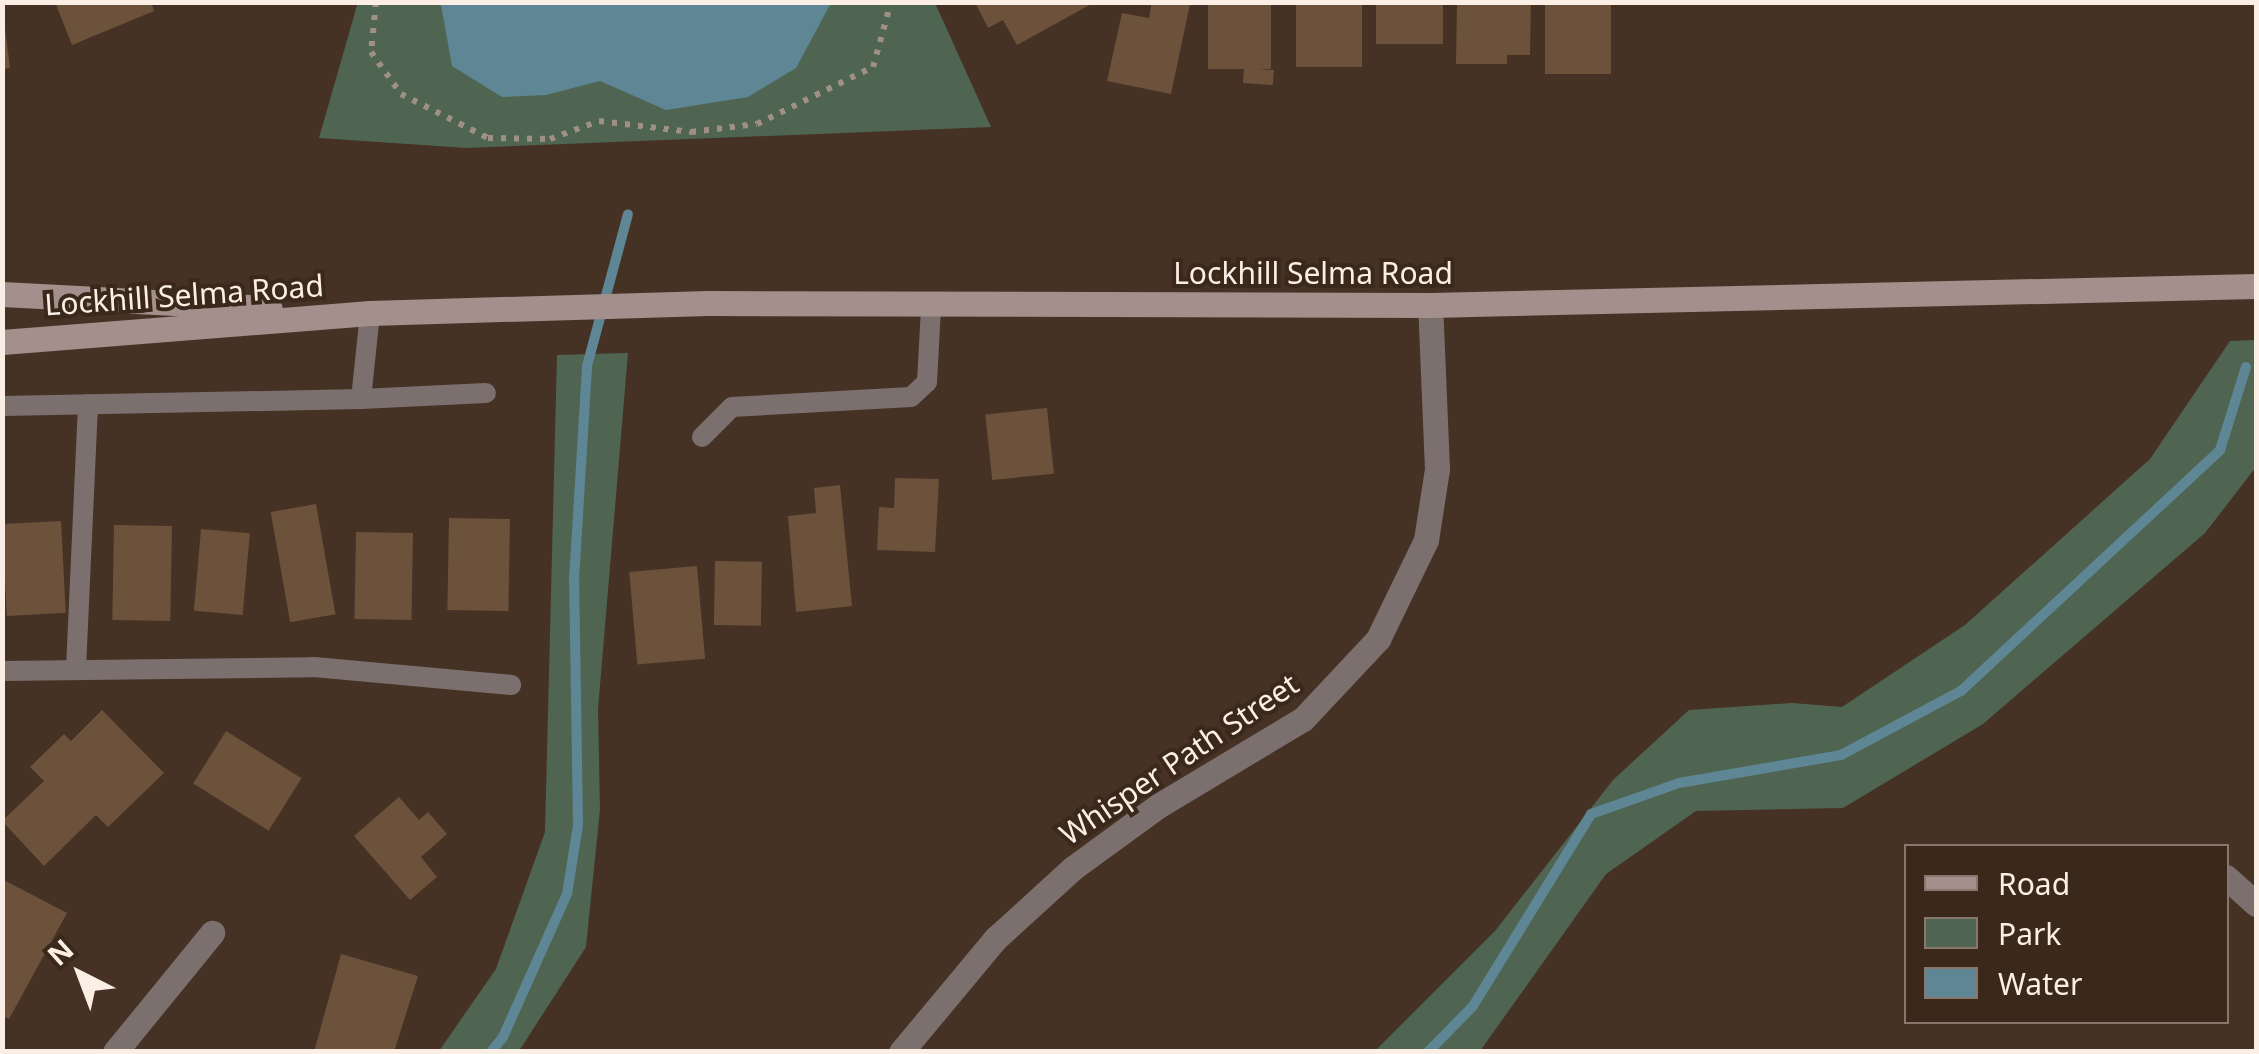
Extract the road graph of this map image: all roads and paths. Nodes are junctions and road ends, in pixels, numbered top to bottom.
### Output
1 (376, 2) edge
2 (890, 2) edge
3 (2256, 286) edge
4 (2, 294) edge
5 (1430, 305) junction
6 (930, 308) junction
7 (370, 314) junction
8 (2, 342) edge
9 (486, 393) dead end
10 (361, 399) junction
11 (88, 404) junction
12 (2, 406) edge
13 (702, 437) dead end
14 (76, 669) junction
15 (2, 671) edge
16 (510, 685) dead end
17 (2229, 880) edge
18 (2256, 904) edge
19 (212, 934) dead end
20 (114, 1052) edge
21 (900, 1052) edge

1 - 2 path
3 - 5 main road, Lockhill Selma Road
4 - 7 main road, Lockhill Selma Road
5 - 6 main road, Lockhill Selma Road
5 - 21 street, Whisper Path Street
6 - 7 main road, Lockhill Selma Road
6 - 13 lane
7 - 8 main road, Lockhill Selma Road
7 - 10 lane
9 - 10 lane
10 - 11 lane
11 - 12 lane
11 - 14 lane
14 - 15 lane
14 - 16 lane
17 - 18 street
19 - 20 street

